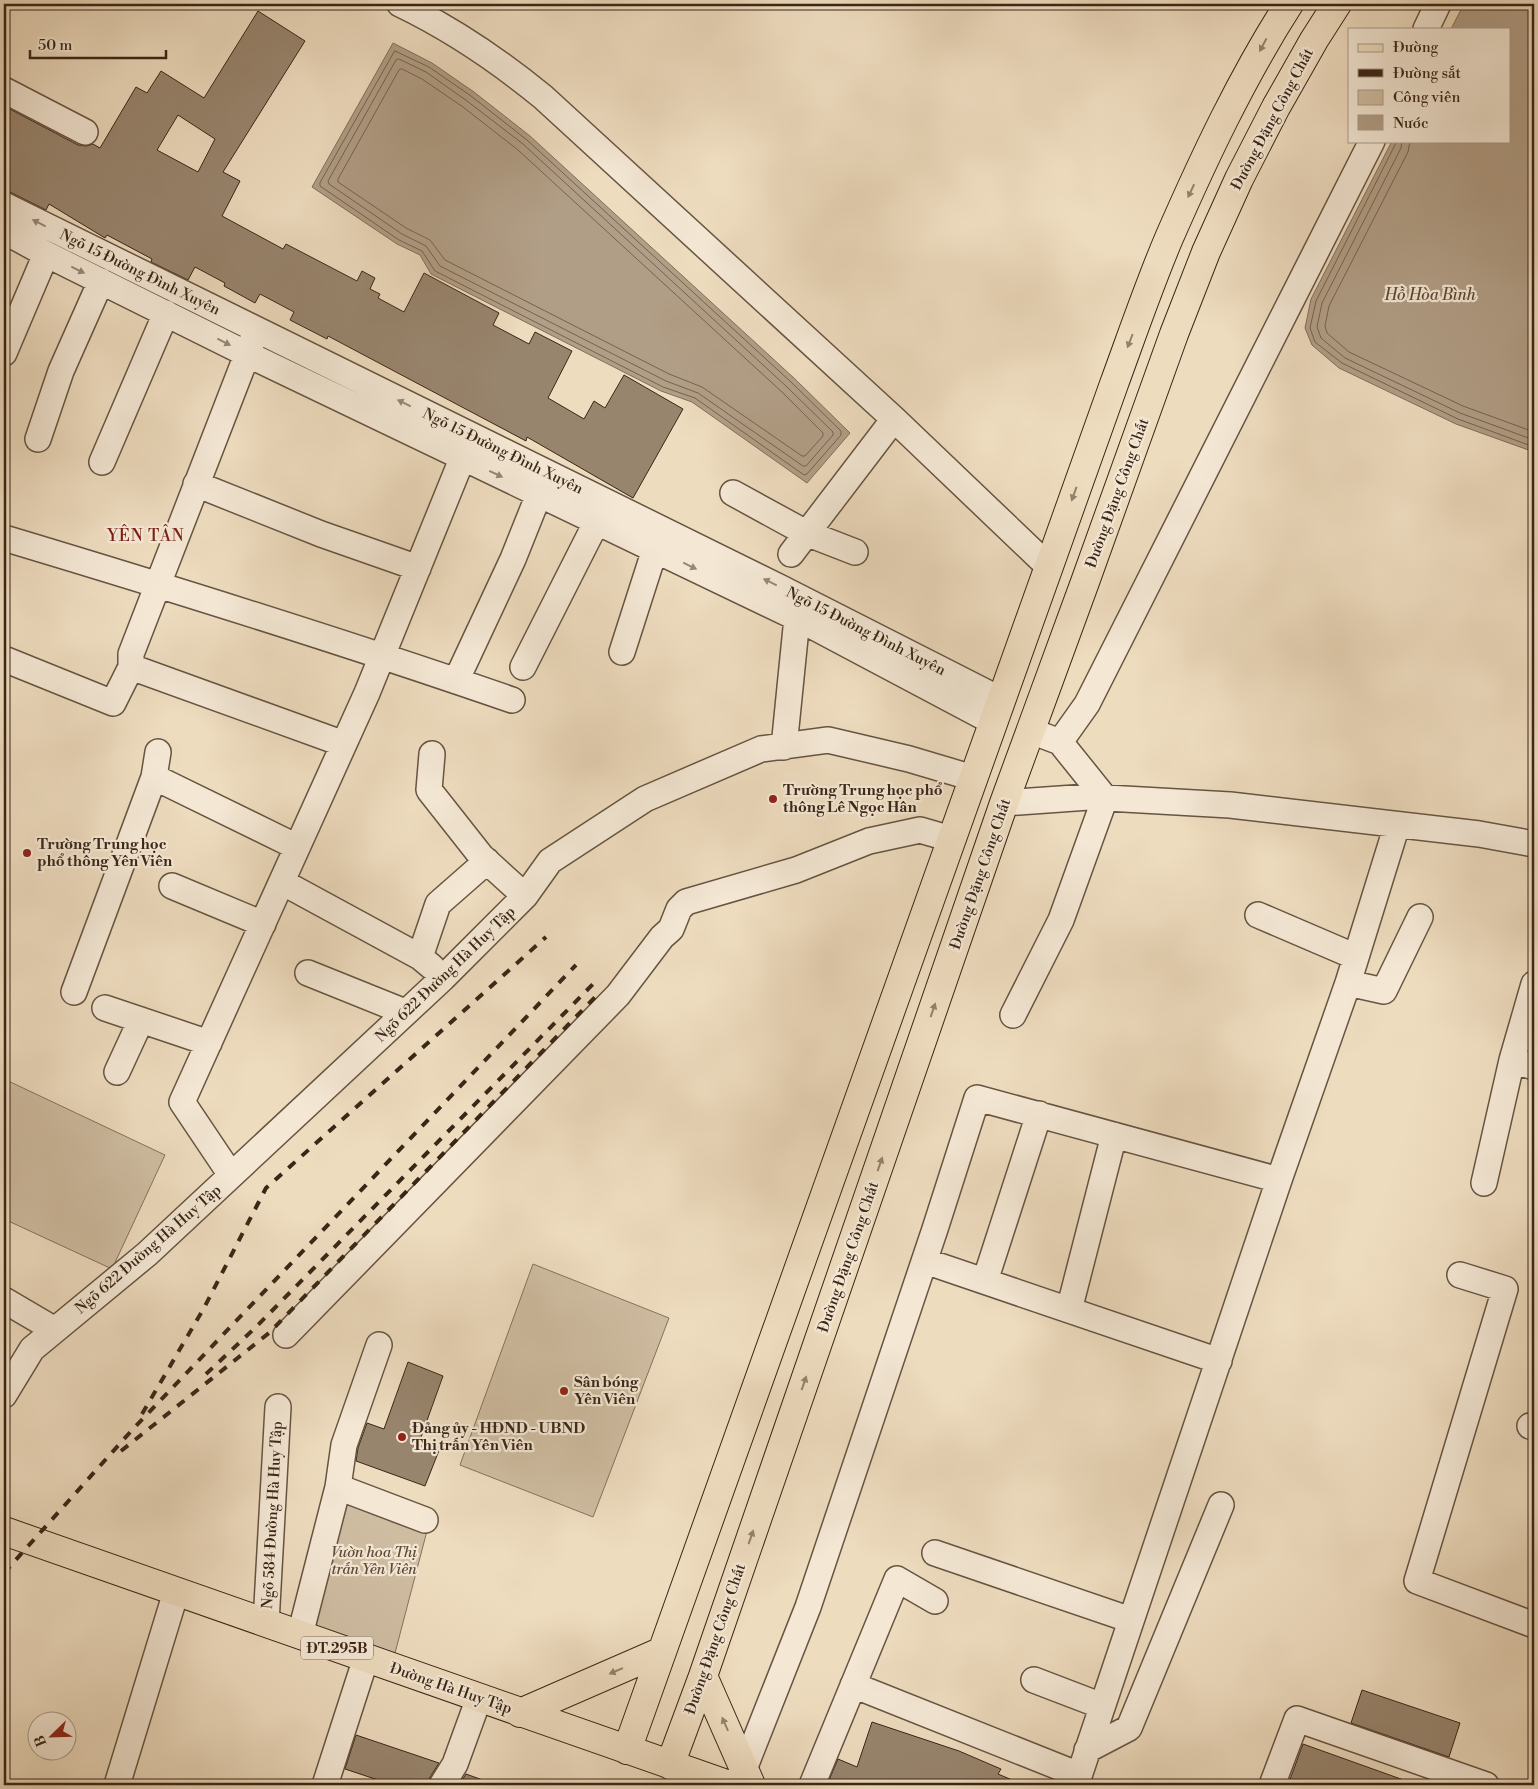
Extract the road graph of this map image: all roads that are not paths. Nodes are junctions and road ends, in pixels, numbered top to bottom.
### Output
1 (400, 4) edge
2 (1289, 4) edge
3 (1338, 4) edge
4 (1438, 4) edge
5 (1426, 28) edge
6 (4, 90) edge
7 (85, 132) dead end
8 (1371, 142) edge
9 (4, 205) edge
10 (4, 232) edge
11 (46, 254) junction
12 (101, 281) junction
13 (166, 312) junction
14 (257, 330) junction
15 (4, 354) edge
16 (247, 354) junction
17 (894, 419) junction
18 (38, 438) dead end
19 (462, 459) junction
20 (102, 462) dead end
21 (196, 484) junction
22 (733, 493) dead end
23 (539, 494) junction
24 (615, 522) junction
25 (806, 533) junction
26 (4, 538) edge
27 (655, 549) junction
28 (855, 552) dead end
29 (791, 554) dead end
30 (1049, 567) junction
31 (418, 568) junction
32 (1085, 582) junction
33 (158, 584) junction
34 (797, 618) junction
35 (622, 652) dead end
36 (382, 656) junction
37 (4, 659) edge
38 (523, 666) dead end
39 (130, 667) junction
40 (456, 681) junction
41 (512, 700) dead end
42 (997, 711) junction
43 (1031, 732) junction
44 (1060, 742) junction
45 (344, 744) junction
46 (784, 747) junction
47 (158, 752) dead end
48 (432, 754) dead end
49 (154, 777) junction
50 (973, 778) junction
51 (1105, 798) junction
52 (1004, 803) junction
53 (1397, 825) junction
54 (1534, 844) edge
55 (297, 847) junction
56 (947, 850) junction
57 (487, 862) junction
58 (981, 872) junction
59 (282, 882) junction
60 (172, 886) dead end
61 (525, 896) junction
62 (1258, 915) dead end
63 (1420, 917) dead end
64 (263, 924) junction
65 (420, 957) junction
66 (1356, 957) junction
67 (308, 973) dead end
68 (442, 978) junction
69 (1348, 982) junction
70 (1534, 984) edge
71 (74, 992) dead end
72 (105, 1008) dead end
73 (405, 1012) junction
74 (1013, 1015) dead end
75 (141, 1020) junction
76 (209, 1043) junction
77 (1523, 1063) edge
78 (117, 1072) dead end
79 (1039, 1114) junction
80 (1114, 1134) junction
81 (231, 1175) junction
82 (1279, 1180) junction
83 (1484, 1183) dead end
84 (924, 1261) junction
85 (1460, 1275) dead end
86 (985, 1282) junction
87 (4, 1300) edge
88 (1069, 1310) junction
89 (55, 1330) junction
90 (286, 1335) dead end
91 (379, 1345) dead end
92 (1219, 1361) junction
93 (4, 1395) edge
94 (278, 1407) dead end
95 (338, 1487) junction
96 (1221, 1505) dead end
97 (425, 1520) dead end
98 (4, 1531) edge
99 (935, 1554) dead end
100 (176, 1592) junction
101 (935, 1600) dead end
102 (1131, 1620) junction
103 (266, 1623) junction
104 (1534, 1626) edge
105 (300, 1635) junction
106 (660, 1652) junction
107 (366, 1658) junction
108 (703, 1676) junction
109 (1034, 1680) dead end
110 (853, 1685) junction
111 (479, 1698) junction
112 (1102, 1706) junction
113 (520, 1713) junction
114 (626, 1750) junction
115 (1087, 1750) junction
116 (670, 1764) junction
117 (1077, 1780) edge
118 (732, 1781) edge
119 (117, 1785) edge
120 (325, 1785) edge
121 (442, 1785) edge
122 (812, 1785) edge
123 (1272, 1785) edge
124 (1486, 1785) edge

1 - 17 street
2 -> 30 main road
3 - 32 main road, Đường Đặng Công Chất
4 - 5 street
6 - 7 street
8 - 44 street
14 -> 9 street, Ngõ 15 Đường Đình Xuyên
10 - 11 street, Ngõ 15 Đường Đình Xuyên
11 -> 12 street, Ngõ 15 Đường Đình Xuyên
11 - 15 street
12 - 13 street, Ngõ 15 Đường Đình Xuyên
12 - 18 street
13 -> 16 street, Ngõ 15 Đường Đình Xuyên
13 - 20 street
14 - 16 street
24 -> 14 street, Ngõ 15 Đường Đình Xuyên
16 - 19 street, Ngõ 15 Đường Đình Xuyên
16 - 21 street
17 - 25 street
17 - 30 street
19 -> 23 street, Ngõ 15 Đường Đình Xuyên
19 - 31 street
21 - 31 street
21 - 33 street
22 - 25 street
23 - 24 street, Ngõ 15 Đường Đình Xuyên
23 - 40 street
24 - 27 street, Ngõ 15 Đường Đình Xuyên
24 - 38 street
42 -> 24 street, Ngõ 15 Đường Đình Xuyên
25 - 28 street
25 - 29 street
26 - 33 street
27 -> 34 street, Ngõ 15 Đường Đình Xuyên
27 - 35 street
30 - 32 main road
30 - 42 main road
31 - 36 street
32 - 43 main road, Đường Đặng Công Chất
33 - 36 street
33 - 39 street
34 - 42 street, Ngõ 15 Đường Đình Xuyên
34 - 46 street
36 - 40 street
36 - 45 street
37 - 39 street
39 - 45 street
40 - 41 street
42 - 50 main road
43 - 44 street
43 - 52 main road, Đường Đặng Công Chất
44 - 51 street
45 - 55 street
46 - 50 street, Ngõ 622 Đường Hà Huy Tập
46 - 61 street, Ngõ 622 Đường Hà Huy Tập
47 - 49 street
48 - 57 street
49 - 55 street
49 - 71 street
50 - 56 main road
51 - 52 street
51 - 53 street
51 - 74 street
52 - 58 main road, Đường Đặng Công Chất
53 - 54 street
53 - 66 street
55 - 59 street
56 - 58 main road
56 - 90 street
56 - 106 main road
57 - 61 street
57 - 65 street
108 -> 58 main road, Đường Đặng Công Chất
59 - 64 street
59 - 65 street
60 - 64 street
61 - 68 street, Ngõ 622 Đường Hà Huy Tập
62 - 66 street
63 - 69 street
64 - 76 street
65 - 68 street
66 - 69 street
67 - 73 street
68 - 73 street, Ngõ 622 Đường Hà Huy Tập
69 - 82 street
70 - 77 street
72 - 75 street
73 - 81 street, Ngõ 622 Đường Hà Huy Tập
75 - 76 street
75 - 78 street
76 - 81 street
77 - 83 street
79 - 80 street
79 - 84 street
79 - 86 street
80 - 82 street
80 - 88 street
81 - 89 street, Ngõ 622 Đường Hà Huy Tập
82 - 92 street
84 - 86 street
84 - 118 street
85 - 104 street
86 - 88 street
87 - 89 street
88 - 92 street
89 - 93 street, Ngõ 622 Đường Hà Huy Tập
91 - 95 street
92 - 102 street
94 - 103 street, Ngõ 584 Đường Hà Huy Tập
95 - 97 street
95 - 105 street
96 - 115 street
98 - 100 main road, Đường Hà Huy Tập / ĐT.295B
99 - 102 street
100 - 103 main road, Đường Hà Huy Tập / ĐT.295B
100 - 119 street
101 - 110 street
102 - 112 street
103 - 105 main road, Đường Hà Huy Tập / ĐT.295B
105 - 107 main road, Đường Hà Huy Tập / ĐT.295B
106 -> 113 main road
106 - 114 main road
107 - 111 main road, Đường Hà Huy Tập / ĐT.295B
107 - 120 street
108 - 116 main road, Đường Đặng Công Chất
118 -> 108 main road
109 - 112 street
110 - 117 street
110 - 122 street
111 - 113 main road, Đường Hà Huy Tập / ĐT.295B
111 - 121 street
112 - 115 street
113 - 114 main road, Đường Hà Huy Tập / ĐT.295B
114 - 116 main road, Đường Hà Huy Tập / ĐT.295B
115 - 117 street
116 - 118 main road, Đường Hà Huy Tập / ĐT.295B
123 - 124 street

